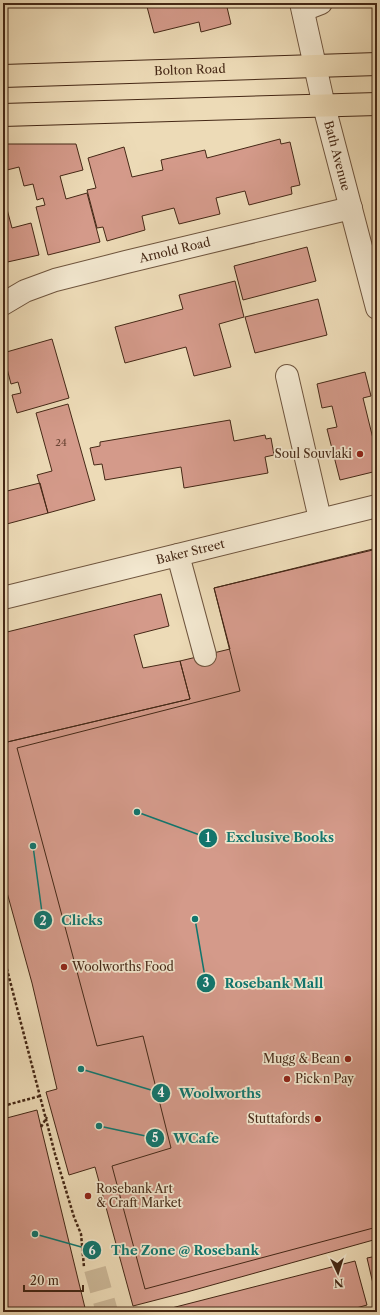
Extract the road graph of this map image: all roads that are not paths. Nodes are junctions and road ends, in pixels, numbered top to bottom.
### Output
1 (308, 5) edge
2 (377, 64) edge
3 (315, 66) junction
4 (3, 76) edge
5 (377, 104) edge
6 (324, 106) junction
7 (3, 115) edge
8 (351, 208) junction
9 (3, 304) edge
10 (377, 308) edge
11 (287, 376) dead end
12 (377, 506) edge
13 (320, 519) junction
14 (178, 555) junction
15 (3, 598) edge
16 (205, 655) dead end

1 - 3 street, Bath Avenue
2 - 3 main road, Bolton Road
3 - 4 main road, Bolton Road
3 - 6 street, Bath Avenue
5 - 6 main road
6 - 7 main road
6 - 8 street, Bath Avenue
8 - 9 street, Arnold Road
8 - 10 street, Bath Avenue
11 - 13 street
12 - 13 street, Baker Street
13 - 14 street, Baker Street
14 - 15 street, Baker Street
14 - 16 street

